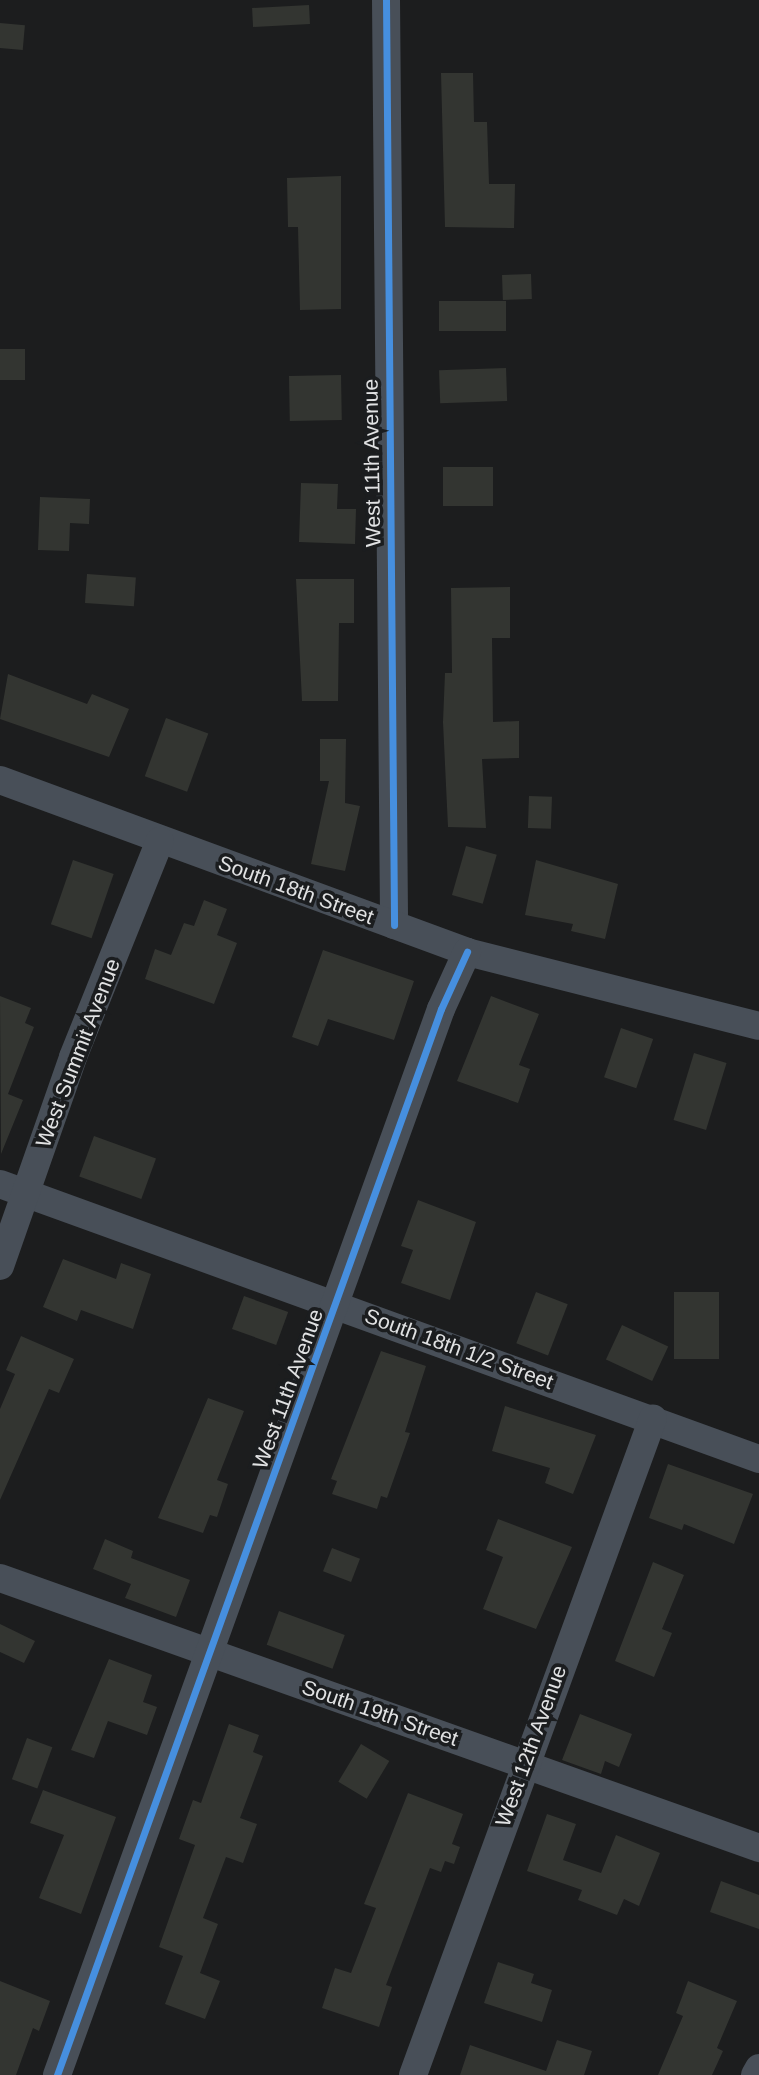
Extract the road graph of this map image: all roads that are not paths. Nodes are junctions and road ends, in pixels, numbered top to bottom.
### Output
1 (386, 0) edge
2 (0, 780) edge
3 (160, 841) junction
4 (394, 925) junction
5 (467, 952) junction
6 (759, 1026) edge
7 (13, 1188) edge
8 (0, 1266) edge
9 (337, 1306) junction
10 (653, 1418) junction
11 (759, 1459) edge
12 (0, 1578) edge
13 (212, 1655) junction
14 (524, 1763) junction
15 (759, 1849) edge
16 (759, 2068) edge
17 (57, 2075) edge
18 (413, 2075) edge
19 (755, 2075) edge

1 - 4 street, West 11th Avenue
2 - 3 street, South 18th Street
3 - 4 street, South 18th Street
3 - 7 street, West Summit Avenue
4 - 5 street, South 18th Street
5 - 6 street, South 18th Street
5 - 9 street, West 11th Avenue
7 - 8 street, West Summit Avenue
7 - 9 street, South 18th 1/2 Street
9 - 10 street, South 18th 1/2 Street
9 - 13 street, West 11th Avenue
10 - 11 street, South 18th 1/2 Street
10 - 14 street, West 12th Avenue
12 - 13 street, South 19th Street
13 - 14 street, South 19th Street
13 - 17 street, West 11th Avenue
14 - 15 street, South 19th Street
14 - 18 street, West 12th Avenue
16 - 19 street

